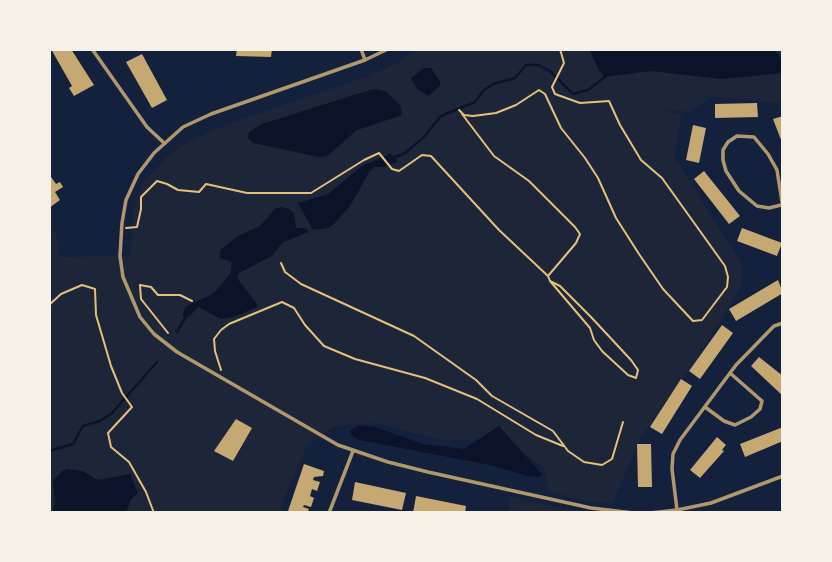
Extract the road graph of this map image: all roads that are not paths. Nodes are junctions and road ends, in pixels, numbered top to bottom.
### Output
1 (92, 49) edge
2 (361, 49) edge
3 (388, 49) edge
4 (365, 60) junction
5 (163, 142) junction
6 (782, 206) edge
7 (783, 323) edge
8 (730, 373) junction
9 (705, 407) junction
10 (353, 451) junction
11 (783, 476) edge
12 (677, 510) junction
13 (613, 512) edge
14 (329, 513) edge
15 (634, 513) edge
16 (650, 513) edge

1 - 5 street
2 - 4 street
3 - 4 street
4 - 5 street
5 - 10 street
6 - 6 street
7 - 8 street
8 - 9 street
8 - 9 street
9 - 12 street
10 - 13 street
10 - 14 street
11 - 12 street
12 - 16 street
13 - 15 street

